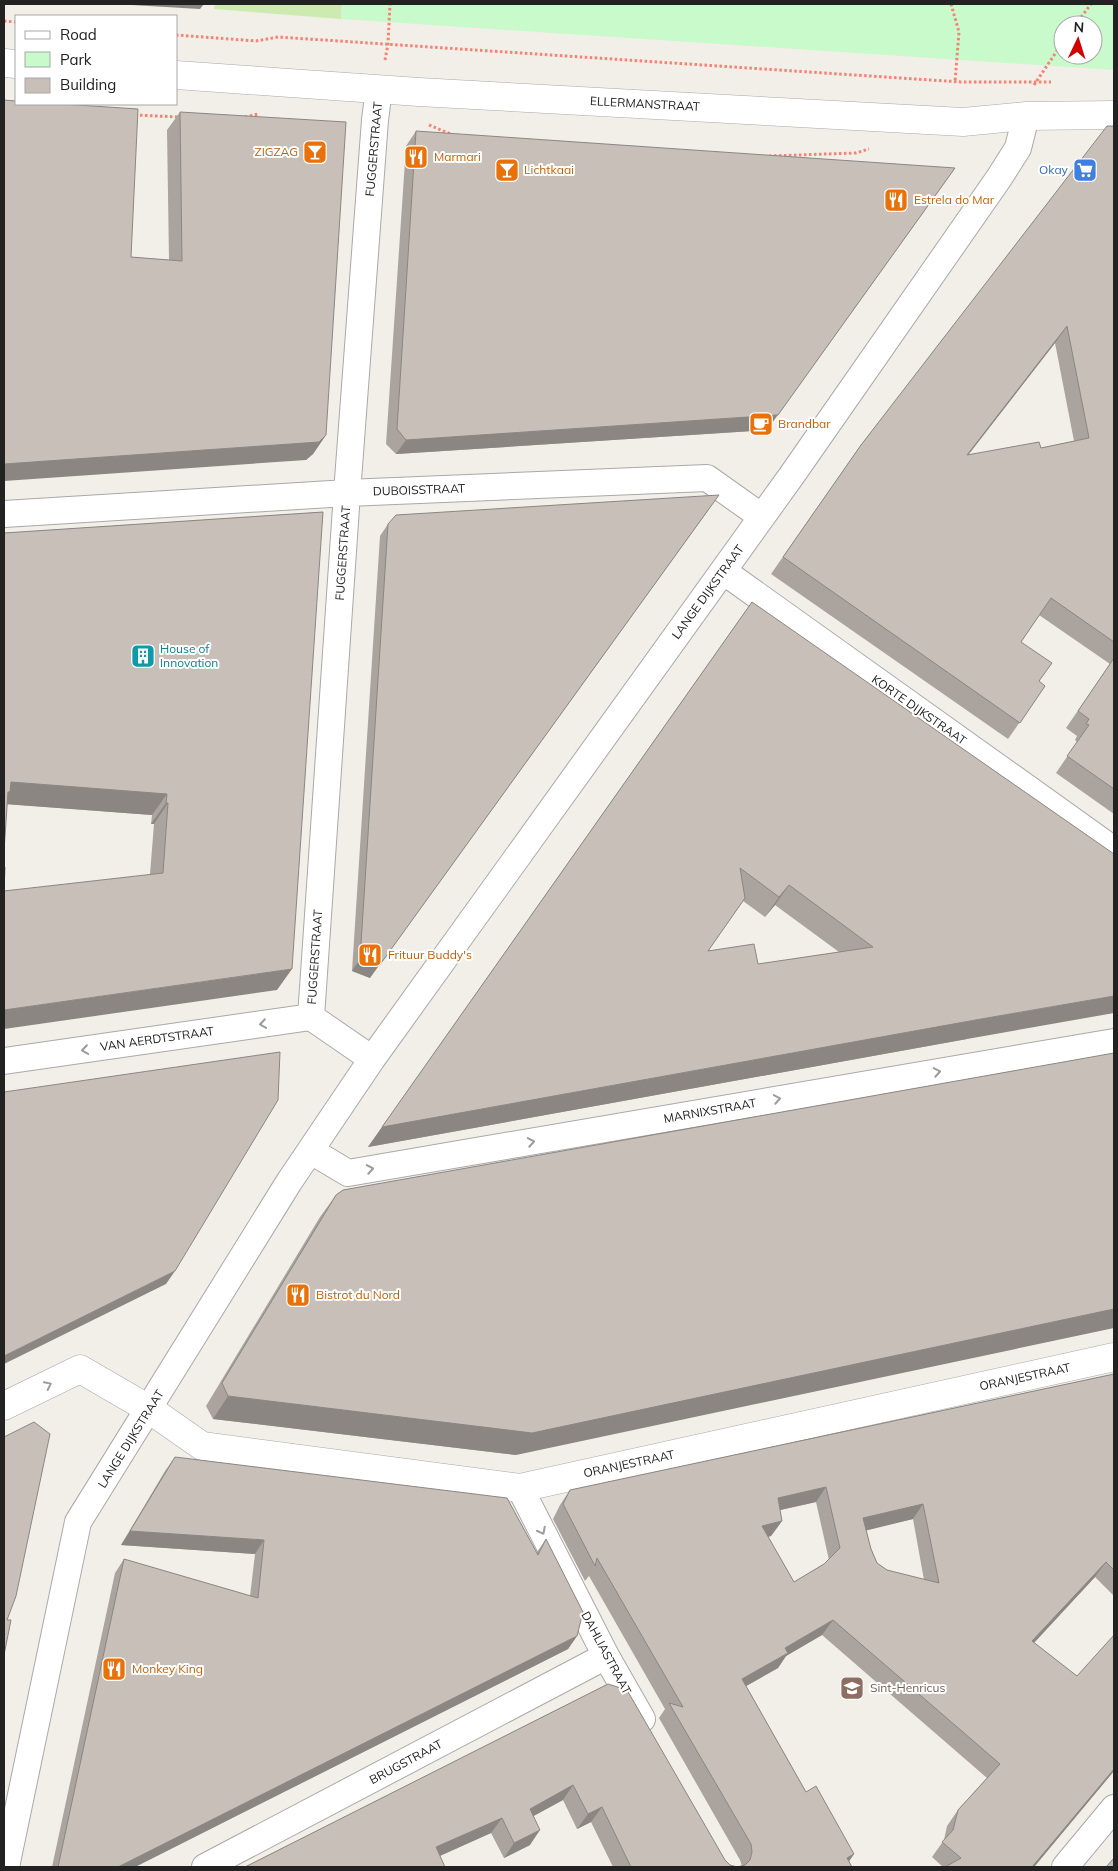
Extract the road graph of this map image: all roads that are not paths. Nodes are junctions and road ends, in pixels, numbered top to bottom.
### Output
1 (178, 75) edge
2 (379, 89) junction
3 (1114, 115) edge
4 (1026, 116) junction
5 (347, 493) junction
6 (4, 514) edge
7 (762, 517) junction
8 (723, 571) junction
9 (1114, 850) edge
10 (311, 1017) junction
11 (1114, 1042) edge
12 (372, 1059) junction
13 (4, 1062) edge
14 (311, 1150) junction
15 (1114, 1357) edge
16 (4, 1406) edge
17 (150, 1409) junction
18 (520, 1488) junction
19 (606, 1656) junction
20 (655, 1742) edge
21 (1114, 1808) edge
22 (6, 1867) edge
23 (205, 1867) edge
24 (1065, 1867) edge

1 - 2 street, ELLERMANSTRAAT
2 - 4 street, ELLERMANSTRAAT
2 - 5 street, FUGGERSTRAAT
3 - 4 street, ELLERMANSTRAAT
4 - 7 street, LANGE DIJKSTRAAT
5 - 6 street, DUBOISSTRAAT
5 - 7 street, DUBOISSTRAAT
5 - 10 street, FUGGERSTRAAT
7 - 8 street, LANGE DIJKSTRAAT
8 - 9 street, KORTE DIJKSTRAAT
8 - 12 street, LANGE DIJKSTRAAT
10 - 12 street
10 -> 13 street, VAN AERDTSTRAAT
14 -> 11 street, MARNIXSTRAAT
12 - 14 street, LANGE DIJKSTRAAT
14 - 17 street, LANGE DIJKSTRAAT
15 - 18 street, ORANJESTRAAT
16 -> 17 street, ORANJESTRAAT
17 - 18 street, ORANJESTRAAT
17 - 22 street, LANGE DIJKSTRAAT
18 -> 19 street, DAHLIASTRAAT
19 - 20 street, DAHLIASTRAAT
19 - 23 street, BRUGSTRAAT
21 - 24 street

